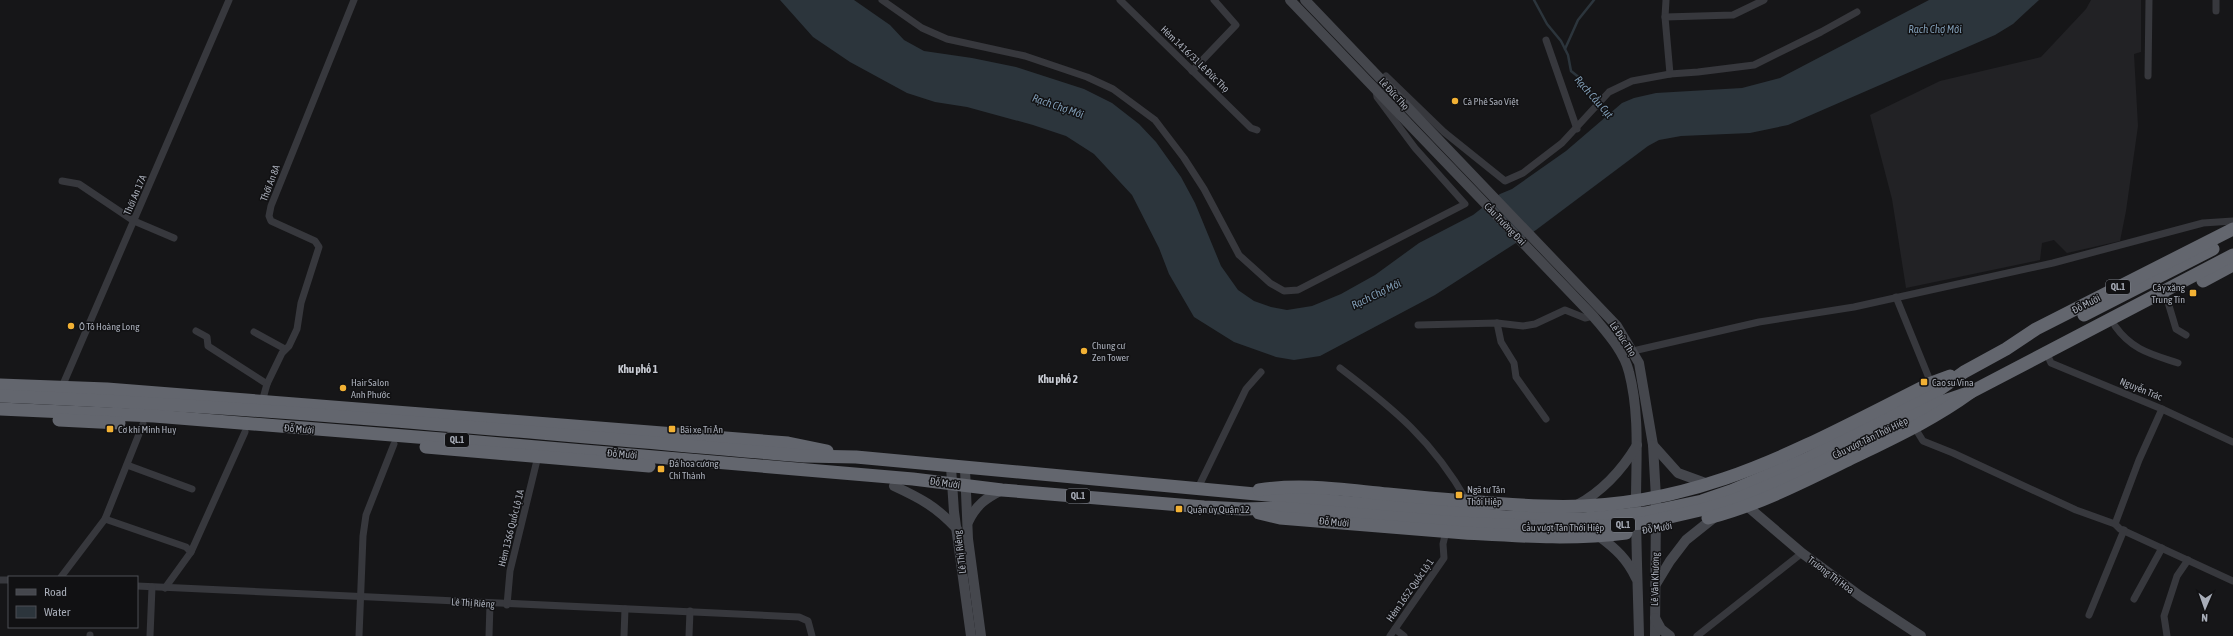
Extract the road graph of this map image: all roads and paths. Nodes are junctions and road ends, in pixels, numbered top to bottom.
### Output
1 (229, 0) edge
2 (354, 0) edge
3 (882, 0) edge
4 (1120, 0) edge
5 (1214, 0) edge
6 (1290, 0) edge
7 (1305, 0) edge
8 (1666, 0) edge
9 (1764, 0) edge
10 (2149, 0) edge
11 (2216, 0) edge
12 (2216, 11) dead end
13 (1857, 12) dead end
14 (1665, 17) junction
15 (1546, 40) dead end
16 (1192, 70) junction
17 (1670, 74) junction
18 (1386, 76) dead end
19 (2148, 76) dead end
20 (1376, 89) junction
21 (1577, 129) junction
22 (1257, 130) dead end
23 (62, 180) dead end
24 (1478, 189) junction
25 (2233, 220) edge
26 (134, 221) junction
27 (2233, 229) edge
28 (174, 238) dead end
29 (2233, 239) edge
30 (1542, 255) junction
31 (2233, 255) edge
32 (2233, 265) edge
33 (1896, 297) junction
34 (2167, 299) junction
35 (1593, 316) junction
36 (1497, 323) junction
37 (1418, 325) dead end
38 (2115, 326) junction
39 (196, 330) dead end
40 (254, 332) dead end
41 (2186, 335) dead end
42 (285, 349) junction
43 (2006, 349) junction
44 (1632, 351) junction
45 (2046, 352) junction
46 (1621, 354) junction
47 (2178, 363) dead end
48 (1340, 368) dead end
49 (1261, 372) dead end
50 (267, 384) junction
51 (0, 385) edge
52 (60, 392) junction
53 (1936, 392) junction
54 (1971, 392) junction
55 (0, 396) edge
56 (262, 402) junction
57 (237, 409) junction
58 (2162, 409) junction
59 (0, 410) edge
60 (0, 418) edge
61 (1546, 419) dead end
62 (143, 424) junction
63 (1915, 428) junction
64 (245, 432) junction
65 (2233, 442) edge
66 (394, 444) junction
67 (1638, 445) junction
68 (1653, 445) junction
69 (538, 456) junction
70 (856, 457) junction
71 (127, 464) junction
72 (951, 467) junction
73 (970, 469) junction
74 (913, 479) junction
75 (951, 484) junction
76 (1710, 484) junction
77 (894, 486) junction
78 (966, 486) junction
79 (1198, 488) junction
80 (192, 489) dead end
81 (1002, 490) junction
82 (1243, 492) junction
83 (1677, 493) junction
84 (1656, 498) junction
85 (1467, 501) junction
86 (1636, 502) junction
87 (1280, 503) junction
88 (1608, 505) junction
89 (1575, 506) junction
90 (1747, 506) junction
91 (1243, 509) junction
92 (1716, 516) junction
93 (105, 519) junction
94 (968, 522) junction
95 (1683, 524) junction
96 (2115, 524) junction
97 (957, 529) junction
98 (1656, 529) junction
99 (2124, 530) junction
100 (1446, 531) junction
101 (1636, 532) junction
102 (1605, 536) junction
103 (2162, 548) junction
104 (191, 552) junction
105 (1802, 553) junction
106 (2188, 560) junction
107 (62, 576) edge
108 (2233, 581) edge
109 (1638, 583) junction
110 (138, 586) edge
111 (1655, 586) junction
112 (152, 587) junction
113 (165, 588) junction
114 (361, 598) junction
115 (2134, 599) dead end
116 (490, 604) junction
117 (507, 605) junction
118 (625, 609) junction
119 (690, 612) junction
120 (2089, 615) dead end
121 (1655, 617) junction
122 (1395, 629) junction
123 (150, 636) edge
124 (359, 636) edge
125 (489, 636) edge
126 (624, 636) edge
127 (689, 636) edge
128 (812, 636) edge
129 (971, 636) edge
130 (981, 636) edge
131 (1390, 636) edge
132 (1404, 636) edge
133 (1639, 636) edge
134 (1655, 636) edge
135 (1670, 636) edge
136 (1697, 636) edge
137 (1920, 636) edge
138 (2168, 636) edge

1 - 26 street, Thới An 17A
2 - 42 street, Thới An 8A
3 - 20 street, Lê Đức Thọ
4 - 16 street, Hẻm 1416/31 Lê Đức Thọ
5 - 16 street
6 - 20 main road, Lê Đức Thọ
7 - 24 main road, Lê Đức Thọ
8 - 14 street
9 - 14 street
10 - 19 street
11 - 12 street
13 - 17 street
14 - 17 street
15 - 21 street
16 - 22 street, Hẻm 1416/31 Lê Đức Thọ
17 - 21 street
18 - 21 street, Lê Đức Thọ
20 - 24 main road, Lê Đức Thọ
23 - 26 street
24 - 30 main road, Cầu Trường Đai
25 - 33 street
26 - 28 street
26 - 52 street, Thới An 17A
27 - 43 highway, Đỗ Mười / QL.1
29 - 43 highway, Đỗ Mười / QL.1
30 - 35 main road, Lê Đức Thọ
30 - 44 main road, Lê Đức Thọ
31 - 45 highway, Đỗ Mười / QL.1
32 - 34 highway, Đỗ Mười / QL.1
33 - 44 street
33 - 53 street
34 - 38 highway, Đỗ Mười / QL.1
34 - 41 street
35 - 36 street
35 - 46 main road, Lê Đức Thọ
36 - 37 street
36 - 61 street
38 - 45 highway, Đỗ Mười / QL.1
38 - 47 street
39 - 50 street
40 - 42 street
42 - 50 street, Thới An 8A
43 - 53 highway, Đỗ Mười / QL.1
44 - 46 main road
44 - 68 main road, Lê Đức Thọ
45 - 54 highway, Đỗ Mười / QL.1
45 - 58 street, Nguyễn Trác
46 - 67 main road, Lê Đức Thọ
48 - 85 street
49 - 79 street
50 - 56 street, Thới An 8A
51 - 52 highway, Đỗ Mười / QL.1
52 - 55 highway, Đỗ Mười / QL.1
52 - 56 highway, Đỗ Mười / QL.1
52 - 57 highway, Đỗ Mười / QL.1
53 - 54 highway, Đỗ Mười / QL.1
53 - 76 highway, Đỗ Mười / QL.1
53 - 87 highway, Cầu vượt Tân Thới Hiệp / QL.1
54 - 63 highway, Đỗ Mười / QL.1
56 - 57 highway
56 - 70 highway, Đỗ Mười / QL.1
57 - 70 highway, Đỗ Mười / QL.1
58 - 65 street, Nguyễn Trác
58 - 96 street
59 - 74 highway, Đỗ Mười / QL.1
60 - 62 highway, Đỗ Mười / QL.1
62 - 64 highway, Đỗ Mười / QL.1
62 - 71 street
63 - 90 highway, Đỗ Mười / QL.1
63 - 96 street
64 - 66 highway, Đỗ Mười / QL.1
64 - 104 street
66 - 69 highway, Đỗ Mười / QL.1
66 - 114 street
67 - 86 main road, Lê Đức Thọ
67 - 89 main road
68 - 76 main road
68 - 84 main road, Lê Đức Thọ
69 - 77 highway, Đỗ Mười / QL.1
69 - 117 street, Hẻm 1366 Quốc Lộ 1A
70 - 72 highway, Đỗ Mười / QL.1
71 - 80 street
71 - 93 street
72 - 73 highway, Đỗ Mười / QL.1
72 - 75 main road, Lê Thị Riêng
73 - 78 main road, Lê Thị Riêng
73 - 79 highway, Đỗ Mười / QL.1
74 - 75 highway, Đỗ Mười / QL.1
74 - 77 highway, QL.1
75 - 78 highway, Đỗ Mười / QL.1
75 - 97 main road, Lê Thị Riêng
76 - 83 highway, Đỗ Mười / QL.1
77 - 97 main road
78 - 81 highway, Đỗ Mười / QL.1
78 - 94 main road, Lê Thị Riêng
79 - 82 highway, Đỗ Mười / QL.1
81 - 91 highway, Đỗ Mười / QL.1
81 - 94 main road
82 - 85 highway, Đỗ Mười / QL.1
82 - 87 highway, Đỗ Mười / QL.1
83 - 84 highway, Đỗ Mười / QL.1
83 - 95 highway
84 - 86 highway, Đỗ Mười / QL.1
84 - 98 main road, Lê Văn Khương
85 - 89 highway, Đỗ Mười / QL.1
86 - 88 highway, Đỗ Mười / QL.1
86 - 101 main road, Lê Văn Khương
87 - 91 highway, Đỗ Mười / QL.1
88 - 89 highway, Đỗ Mười / QL.1
88 - 102 highway
90 - 92 highway, Đỗ Mười / QL.1
90 - 105 main road, Trương Thị Hoa
91 - 100 highway, Đỗ Mười / QL.1
92 - 95 highway, Đỗ Mười / QL.1
92 - 111 main road
93 - 104 street
93 - 107 street
94 - 130 main road, Lê Thị Riêng
95 - 98 highway, Đỗ Mười / QL.1
96 - 99 street
97 - 129 main road, Lê Thị Riêng
98 - 101 highway, Đỗ Mười / QL.1
98 - 111 main road, Lê Văn Khương
99 - 103 street
99 - 120 street
100 - 102 highway, Đỗ Mười / QL.1
100 - 122 street, Hẻm 1652 Quốc Lộ 1
101 - 102 highway, Đỗ Mười / QL.1
101 - 109 main road, Lê Văn Khương
102 - 109 main road
103 - 106 street
103 - 115 street
104 - 113 street
105 - 136 street
105 - 137 main road, Trương Thị Hoa
106 - 108 street
106 - 138 street
109 - 133 main road, Lê Văn Khương
110 - 112 street, Lê Thị Riêng
111 - 121 main road, Lê Văn Khương
112 - 113 street, Lê Thị Riêng
112 - 123 street
113 - 114 street, Lê Thị Riêng
114 - 116 street, Lê Thị Riêng
114 - 124 street
116 - 117 street, Lê Thị Riêng
116 - 125 street
117 - 118 street, Lê Thị Riêng
118 - 119 street, Lê Thị Riêng
118 - 126 street
119 - 127 street
119 - 128 street, Lê Thị Riêng
121 - 134 main road, Lê Văn Khương
121 - 135 main road
122 - 131 street, Hẻm 1652 Quốc Lộ 1
122 - 132 street

